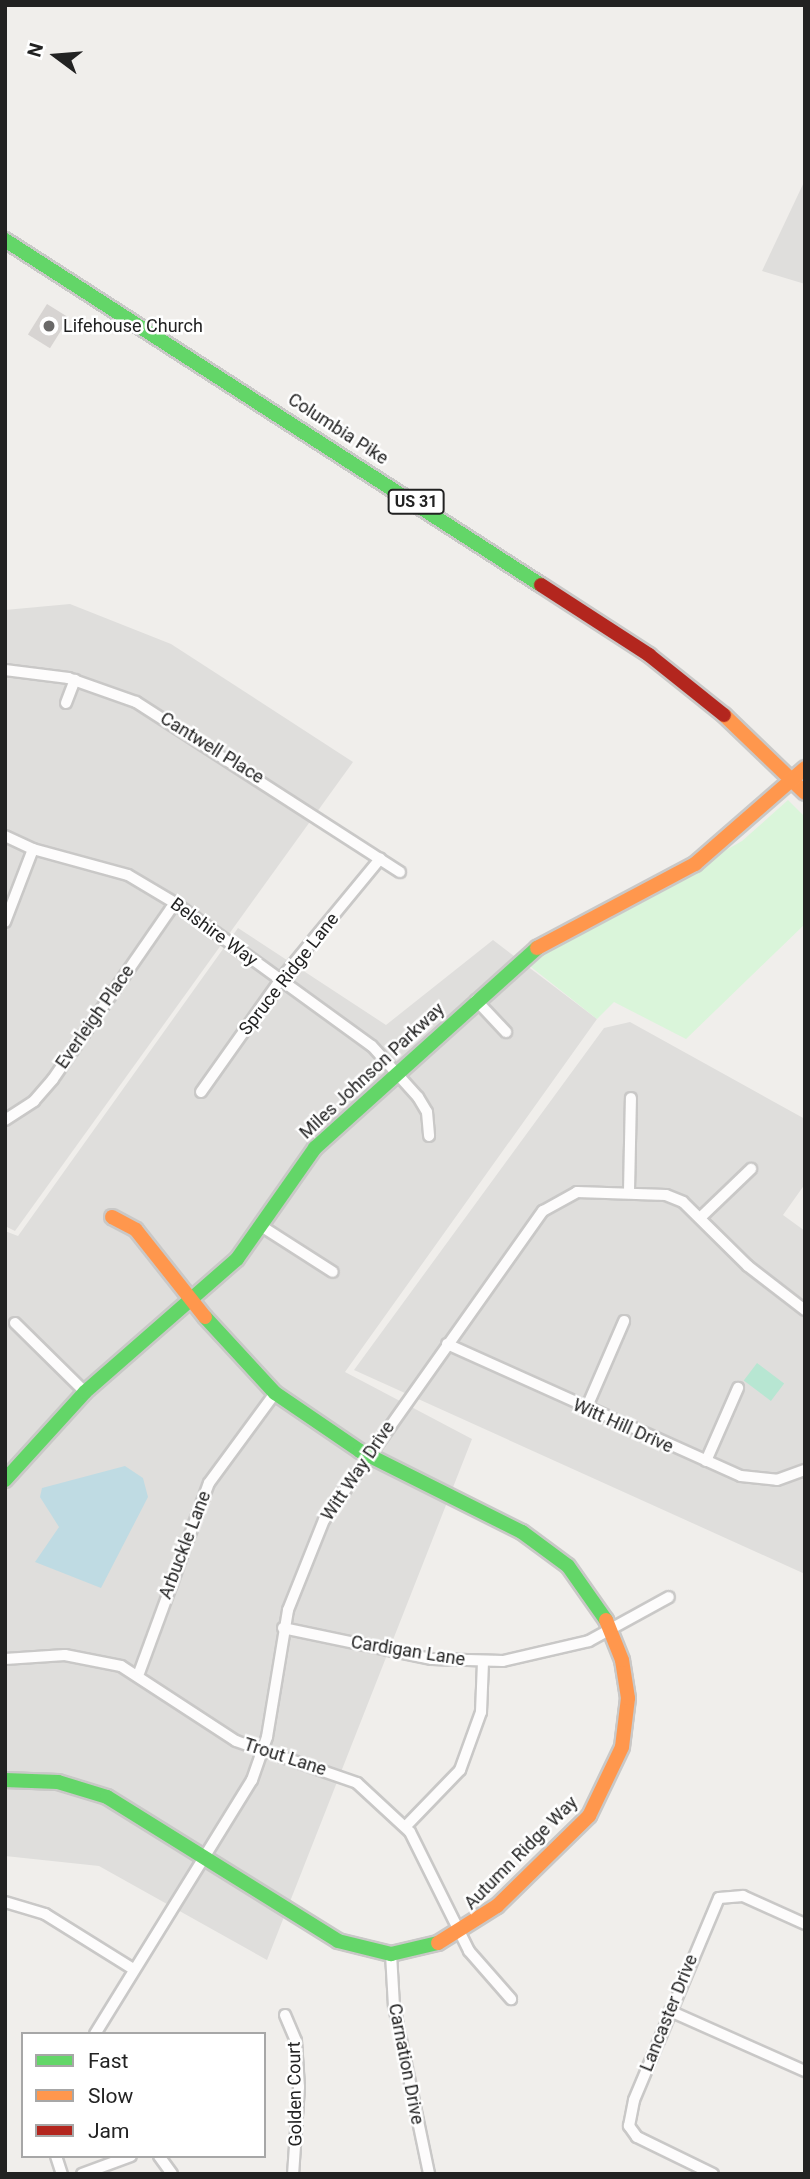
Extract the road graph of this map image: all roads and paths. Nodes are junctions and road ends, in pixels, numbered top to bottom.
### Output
1 (5, 240) edge
2 (5, 670) edge
3 (75, 680) junction
4 (66, 703) dead end
5 (805, 768) edge
6 (790, 782) junction
7 (805, 793) edge
8 (5, 836) edge
9 (33, 849) junction
10 (380, 859) junction
11 (400, 872) dead end
12 (174, 903) junction
13 (5, 922) edge
14 (281, 979) junction
15 (476, 1000) junction
16 (506, 1032) dead end
17 (399, 1073) junction
18 (201, 1092) dead end
19 (631, 1098) dead end
20 (5, 1120) edge
21 (429, 1136) dead end
22 (751, 1170) dead end
23 (629, 1191) junction
24 (112, 1217) dead end
25 (700, 1218) junction
26 (261, 1226) junction
27 (333, 1272) dead end
28 (190, 1302) junction
29 (805, 1310) edge
30 (624, 1321) dead end
31 (15, 1322) dead end
32 (447, 1344) junction
33 (738, 1388) dead end
34 (85, 1392) junction
35 (275, 1393) junction
36 (586, 1409) junction
37 (367, 1456) junction
38 (706, 1461) junction
39 (805, 1470) edge
40 (5, 1480) edge
41 (668, 1597) dead end
42 (283, 1628) junction
43 (612, 1630) junction
44 (5, 1659) edge
45 (483, 1662) junction
46 (139, 1673) junction
47 (264, 1751) junction
48 (5, 1780) edge
49 (406, 1826) junction
50 (205, 1857) junction
51 (5, 1902) edge
52 (805, 1924) edge
53 (461, 1935) junction
54 (391, 1954) junction
55 (133, 1969) junction
56 (510, 1999) dead end
57 (670, 2011) junction
58 (285, 2015) dead end
59 (96, 2032) edge
60 (805, 2071) edge
61 (128, 2158) edge
62 (160, 2158) edge
63 (107, 2170) edge
64 (82, 2174) edge
65 (172, 2174) edge
66 (293, 2174) edge
67 (429, 2174) edge
68 (713, 2174) edge

1 - 6 street, Columbia Pike / US 31
2 - 3 street, Cantwell Place
3 - 4 street
3 - 10 street, Cantwell Place
5 - 6 street, Miles Johnson Parkway
6 - 7 street, Columbia Pike / US 31
6 - 15 street, Miles Johnson Parkway
8 - 9 street, Belshire Way
9 - 12 street, Belshire Way
9 - 13 street
10 - 11 street, Cantwell Place
10 - 14 street, Spruce Ridge Lane
12 - 14 street, Belshire Way
12 - 20 street, Everleigh Place
14 - 17 street, Belshire Way
14 - 18 street, Spruce Ridge Lane
15 - 16 street
15 - 17 street, Miles Johnson Parkway
17 - 21 street, Belshire Way
17 - 26 street, Miles Johnson Parkway
19 - 23 street
22 - 25 street
23 - 25 street, Witt Way Drive
23 - 32 street, Witt Way Drive
24 - 28 street, Autumn Ridge Way
25 - 29 street, Witt Way Drive
26 - 27 street
26 - 28 street, Miles Johnson Parkway
28 - 34 street, Miles Johnson Parkway
28 - 35 street, Autumn Ridge Way
30 - 36 street
31 - 34 street
32 - 36 street, Witt Hill Drive
32 - 37 street, Witt Way Drive
33 - 38 street
34 - 40 street, Miles Johnson Parkway
35 - 37 street, Autumn Ridge Way
35 - 46 street, Arbuckle Lane
36 - 38 street, Witt Hill Drive
37 - 42 street, Witt Way Drive
37 - 43 street, Autumn Ridge Way
38 - 39 street, Witt Hill Drive
41 - 43 street, Cardigan Lane
42 - 45 street, Cardigan Lane
42 - 47 street, Witt Way Drive
43 - 45 street, Cardigan Lane
43 - 53 street, Autumn Ridge Way
44 - 46 street, Trout Lane
45 - 49 street
46 - 47 street, Trout Lane
47 - 49 street, Trout Lane
47 - 50 street, Witt Way Drive
48 - 50 street, Autumn Ridge Way
49 - 53 street, Trout Lane
50 - 54 street, Autumn Ridge Way
50 - 55 street, Witt Way Drive
51 - 55 street
52 - 57 street, Lancaster Drive
53 - 54 street, Autumn Ridge Way
53 - 56 street, Trout Lane
54 - 67 street, Carnation Drive
55 - 59 street, Witt Way Drive
57 - 60 street
57 - 68 street, Lancaster Drive
58 - 66 street, Golden Court
61 - 63 street
62 - 65 street
63 - 64 street

